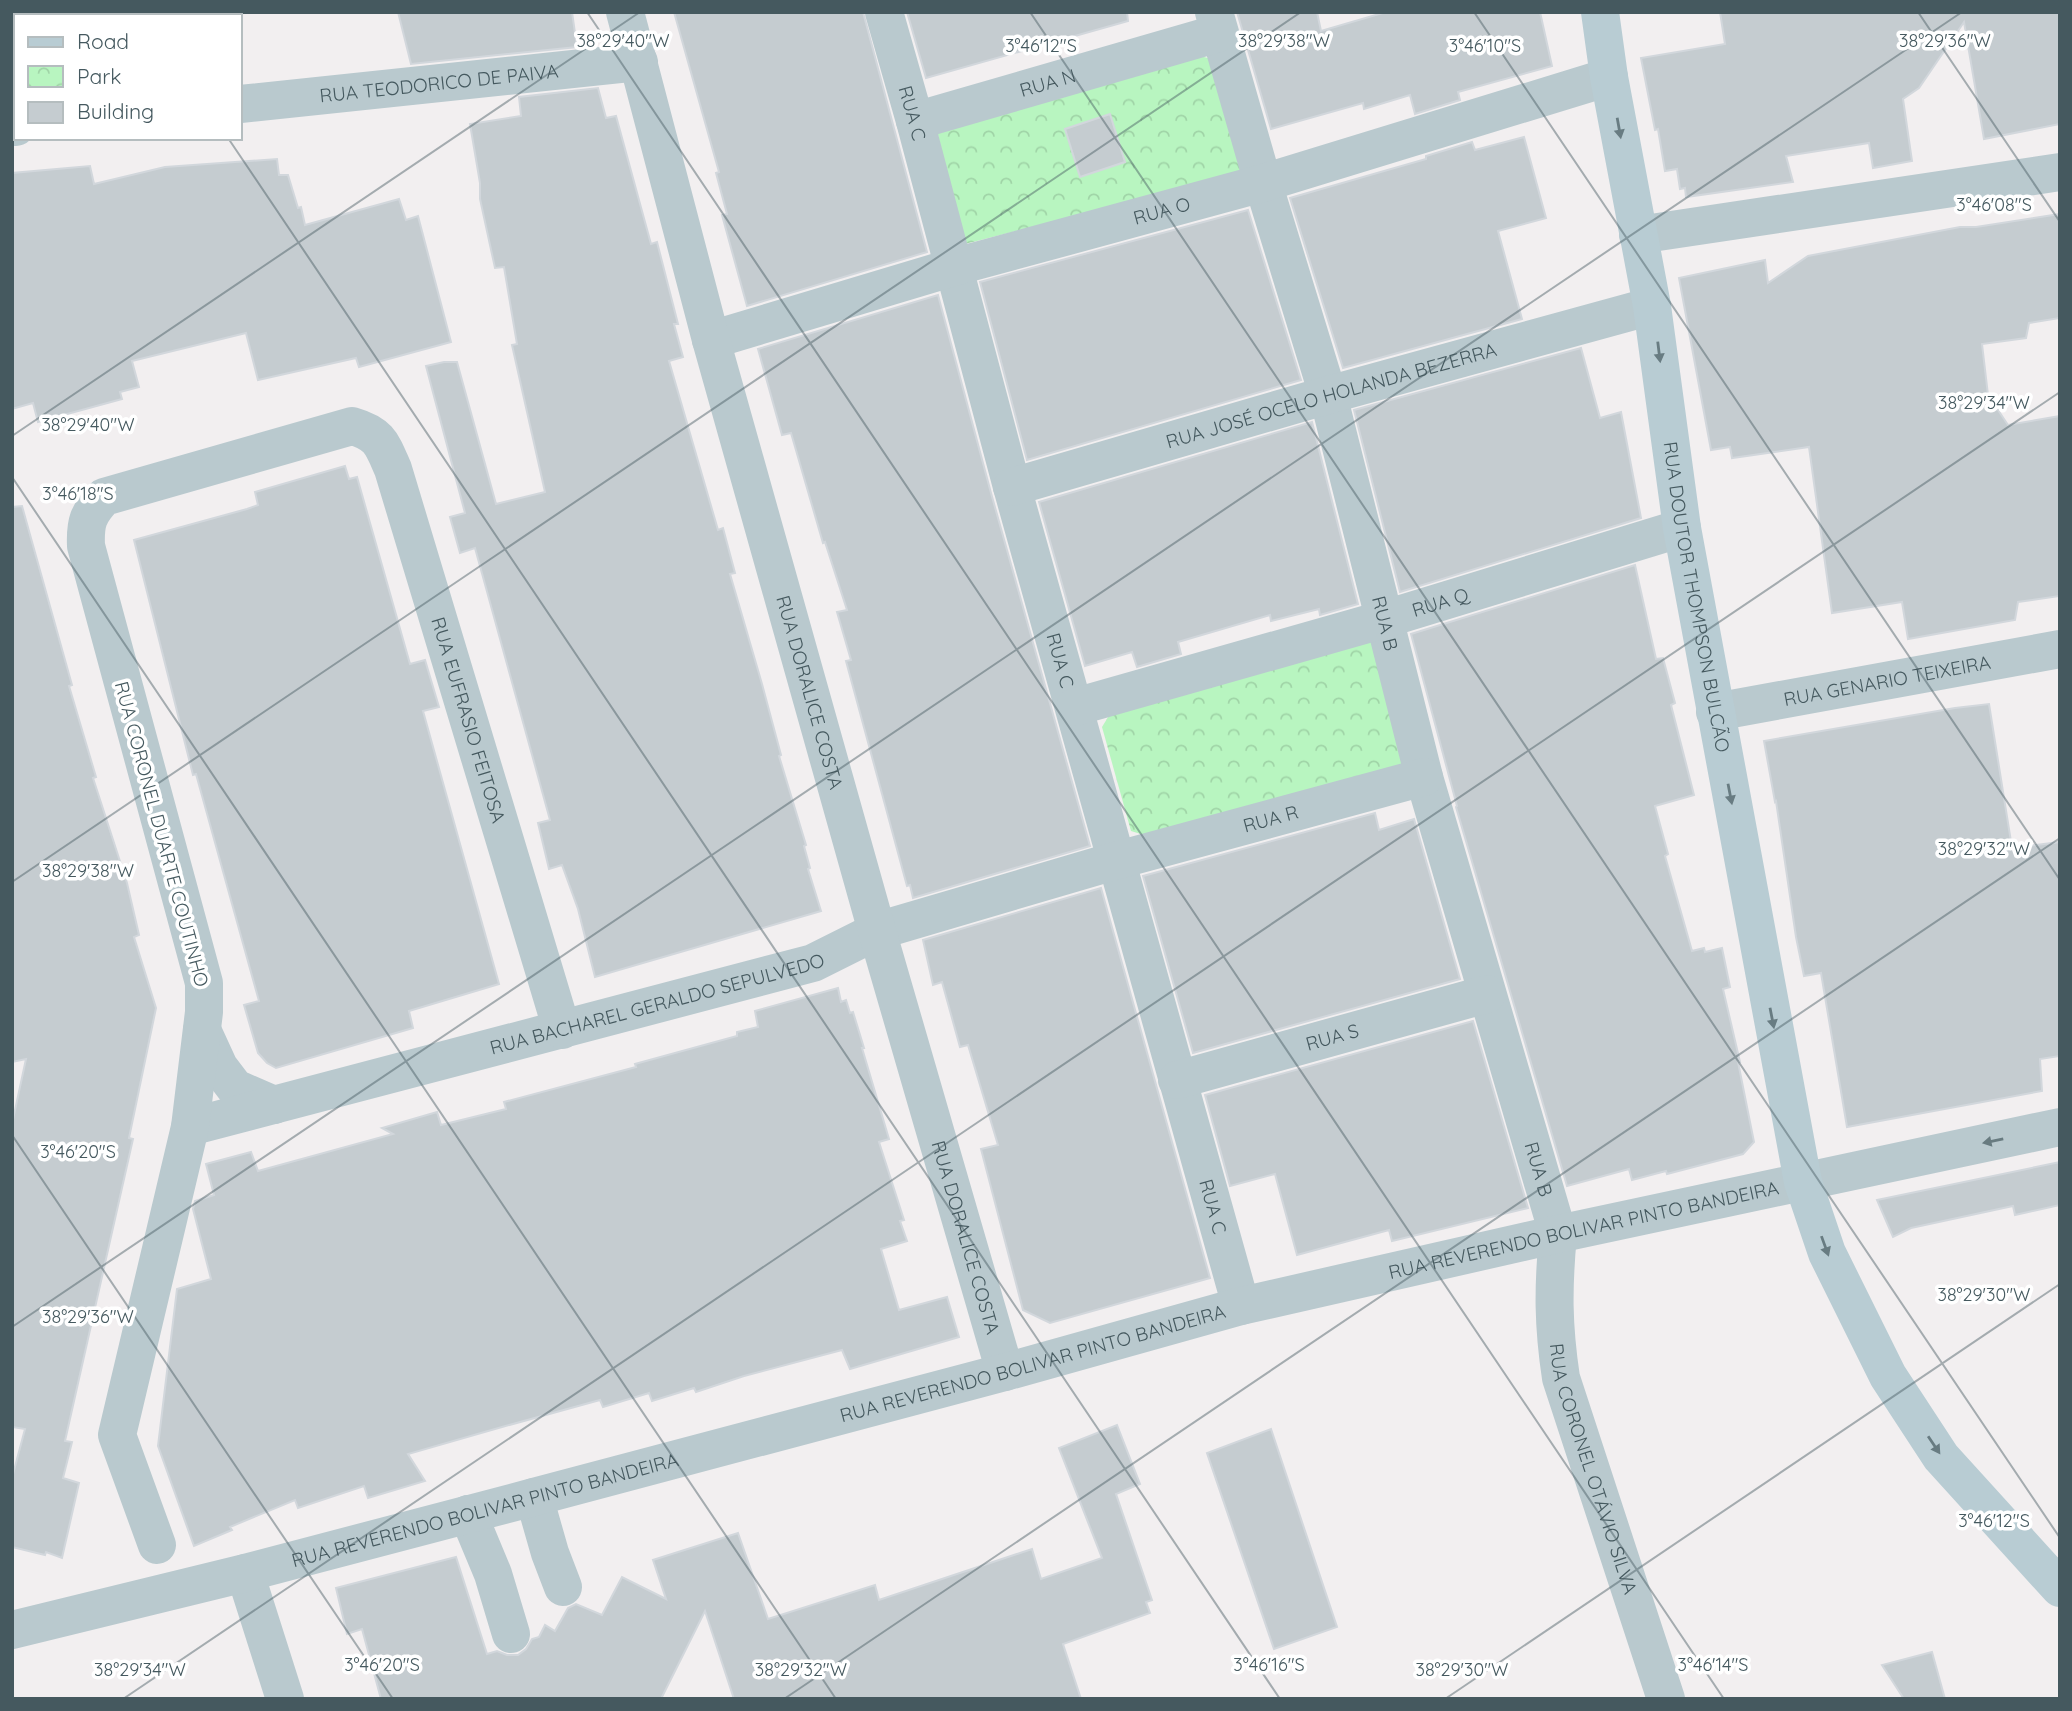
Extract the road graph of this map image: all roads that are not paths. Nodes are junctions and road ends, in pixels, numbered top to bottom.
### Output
1 (625, 12) edge
2 (884, 12) edge
3 (1600, 12) edge
4 (1217, 23) edge
5 (639, 62) junction
6 (1609, 77) junction
7 (242, 104) edge
8 (915, 121) junction
9 (2060, 172) edge
10 (1263, 183) junction
11 (1638, 235) junction
12 (954, 267) junction
13 (1653, 306) junction
14 (711, 340) junction
15 (1328, 395) junction
16 (352, 426) joint
17 (1012, 487) junction
18 (1682, 528) junction
19 (1385, 619) junction
20 (2060, 649) edge
21 (1074, 707) junction
22 (1715, 712) junction
23 (1424, 777) junction
24 (1118, 860) junction
25 (877, 931) junction
26 (1487, 994) junction
27 (202, 1030) junction
28 (562, 1030) junction
29 (1177, 1080) junction
30 (274, 1105) junction
31 (190, 1127) junction
32 (2060, 1127) edge
33 (1803, 1182) junction
34 (1558, 1234) junction
35 (1241, 1306) junction
36 (1005, 1372) junction
37 (534, 1497) junction
38 (468, 1514) junction
39 (157, 1545) dead end
40 (245, 1573) junction
41 (563, 1587) dead end
42 (2060, 1588) edge
43 (12, 1630) edge
44 (511, 1634) dead end
45 (285, 1699) edge
46 (1666, 1699) edge

1 - 5 street, RUA DORALICE COSTA
2 - 8 street, RUA C
3 - 6 main road, RUA DOUTOR THOMPSON BULCÃO
4 - 8 street, RUA N
4 - 10 street, RUA B
5 - 7 street, RUA TEODORICO DE PAIVA
5 - 14 street, RUA DORALICE COSTA
6 - 10 street, RUA O
6 -> 11 main road, RUA DOUTOR THOMPSON BULCÃO
8 - 12 street, RUA C
9 - 11 street
10 - 12 street, RUA O
10 - 15 street, RUA B
11 - 13 main road, RUA DOUTOR THOMPSON BULCÃO
12 - 14 street, RUA O
12 - 17 street, RUA C
13 - 15 street, RUA JOSÉ OCELO HOLANDA BEZERRA
13 -> 18 main road, RUA DOUTOR THOMPSON BULCÃO
14 - 25 street, RUA DORALICE COSTA
15 - 17 street, RUA JOSÉ OCELO HOLANDA BEZERRA
15 - 19 street, RUA B
16 - 27 street, RUA CORONEL DUARTE COUTINHO
16 - 28 street, RUA EUFRASIO FEITOSA
17 - 21 street, RUA C
18 - 19 street, RUA Q
18 - 22 main road, RUA DOUTOR THOMPSON BULCÃO
19 - 21 street, RUA Q
19 - 23 street, RUA B
20 - 22 street, RUA GENARIO TEIXEIRA
21 - 24 street, RUA C
22 -> 33 main road, RUA DOUTOR THOMPSON BULCÃO
23 - 24 street, RUA R
23 - 26 street, RUA B
24 - 25 street, RUA BACHAREL GERALDO SEPULVEDO
24 - 29 street, RUA C
25 - 28 street, RUA BACHAREL GERALDO SEPULVEDO
25 - 36 street, RUA DORALICE COSTA
26 - 29 street, RUA S
26 - 34 street, RUA B
27 - 30 street
27 - 31 street, RUA CORONEL DUARTE COUTINHO
28 - 30 street, RUA BACHAREL GERALDO SEPULVEDO
29 - 35 street, RUA C
30 - 31 street, RUA BACHAREL GERALDO SEPULVEDO
31 - 39 street, RUA CORONEL DUARTE COUTINHO
32 -> 33 street, RUA REVERENDO BOLIVAR PINTO BANDEIRA
33 - 34 street, RUA REVERENDO BOLIVAR PINTO BANDEIRA
33 -> 42 main road, RUA DOUTOR THOMPSON BULCÃO
34 - 35 street, RUA REVERENDO BOLIVAR PINTO BANDEIRA
34 - 46 street, RUA CORONEL OTÁVIO SILVA
35 - 36 street, RUA REVERENDO BOLIVAR PINTO BANDEIRA
36 - 37 street, RUA REVERENDO BOLIVAR PINTO BANDEIRA
37 - 38 street, RUA REVERENDO BOLIVAR PINTO BANDEIRA
37 - 41 street
38 - 40 street, RUA REVERENDO BOLIVAR PINTO BANDEIRA
38 - 44 street
40 - 43 street, RUA REVERENDO BOLIVAR PINTO BANDEIRA
40 - 45 street

